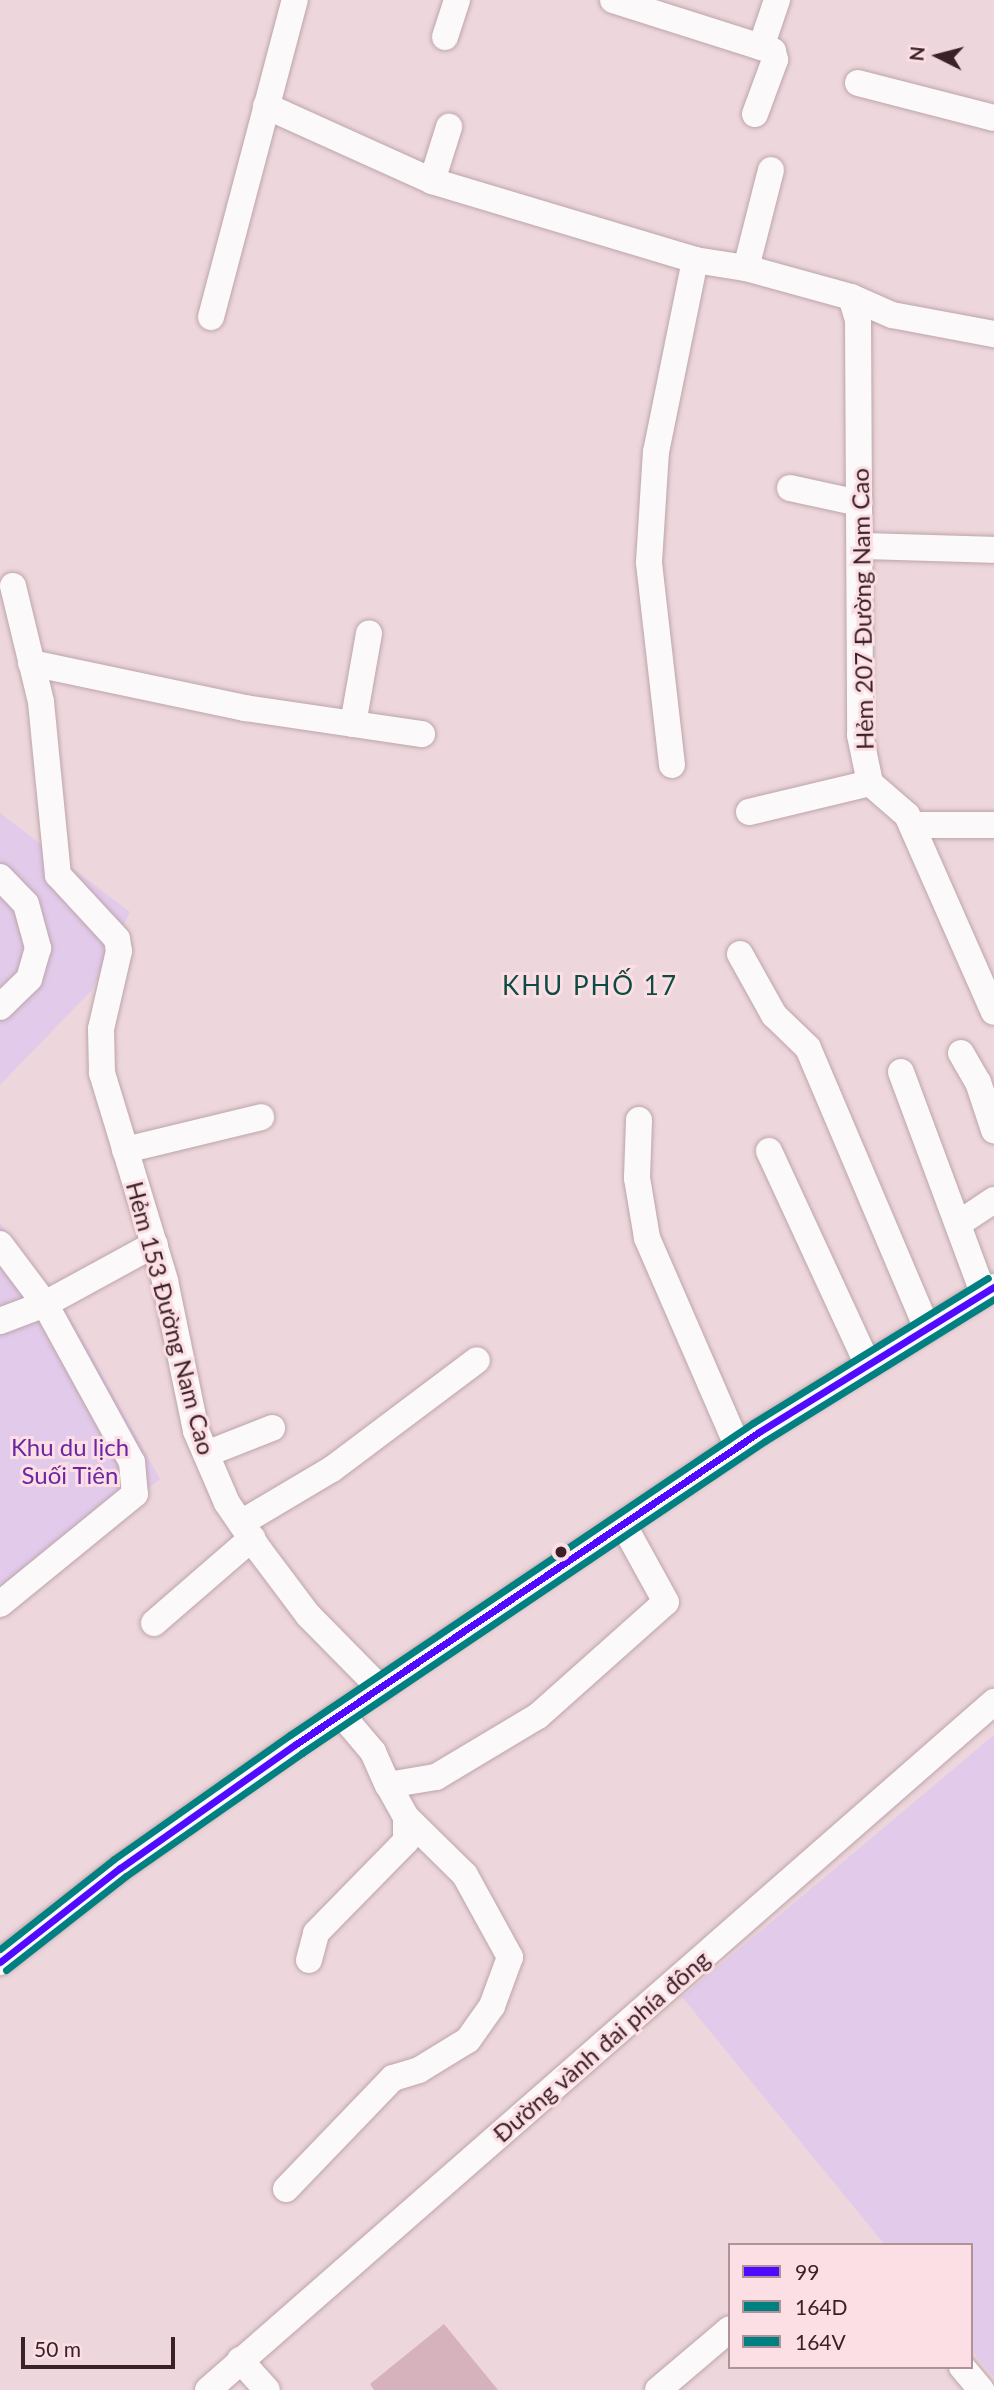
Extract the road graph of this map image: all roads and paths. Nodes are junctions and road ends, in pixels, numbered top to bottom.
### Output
1 (295, 0) edge
2 (457, 0) edge
3 (613, 0) edge
4 (777, 0) edge
5 (445, 37) dead end
6 (761, 47) junction
7 (858, 83) dead end
8 (266, 106) junction
9 (755, 114) dead end
10 (994, 118) edge
11 (449, 127) dead end
12 (771, 170) dead end
13 (432, 181) junction
14 (695, 260) junction
15 (746, 268) junction
16 (851, 297) junction
17 (211, 317) dead end
18 (994, 334) edge
19 (790, 488) dead end
20 (859, 503) junction
21 (861, 546) junction
22 (994, 550) edge
23 (13, 586) dead end
24 (369, 632) dead end
25 (31, 663) junction
26 (353, 724) junction
27 (422, 734) dead end
28 (672, 765) dead end
29 (870, 783) junction
30 (749, 811) dead end
31 (912, 825) junction
32 (994, 825) edge
33 (0, 877) edge
34 (740, 954) dead end
35 (0, 1007) edge
36 (994, 1012) edge
37 (961, 1054) dead end
38 (901, 1073) dead end
39 (261, 1117) dead end
40 (639, 1120) dead end
41 (994, 1130) edge
42 (125, 1150) junction
43 (769, 1151) dead end
44 (994, 1200) edge
45 (958, 1224) junction
46 (0, 1244) edge
47 (155, 1244) junction
48 (989, 1290) edge
49 (45, 1304) junction
50 (0, 1321) edge
51 (927, 1328) junction
52 (477, 1360) dead end
53 (868, 1365) junction
54 (272, 1428) dead end
55 (738, 1447) junction
56 (206, 1454) junction
57 (623, 1524) junction
58 (246, 1531) junction
59 (0, 1604) edge
60 (154, 1623) dead end
61 (380, 1688) junction
62 (994, 1702) edge
63 (341, 1714) junction
64 (388, 1785) junction
65 (406, 1817) junction
66 (362, 1889) junction
67 (353, 1922) dead end
68 (309, 1960) dead end
69 (0, 1962) edge
70 (286, 2189) dead end
71 (728, 2331) edge
72 (240, 2360) junction
73 (964, 2369) edge
74 (208, 2390) edge
75 (267, 2390) edge
76 (657, 2390) edge
77 (981, 2390) edge

1 - 8 street
2 - 5 street
3 - 6 street
4 - 6 street
6 - 9 street
7 - 10 street
8 - 13 street
8 - 17 street
11 - 13 street
12 - 15 street
13 - 14 street
14 - 15 street
14 - 28 street
15 - 16 street
16 - 18 street
16 - 20 street, Hẻm 207 Đường Nam Cao
19 - 20 street
20 - 21 street, Hẻm 207 Đường Nam Cao
21 - 22 street
21 - 29 street, Hẻm 207 Đường Nam Cao
23 - 25 street, Hẻm 153 Đường Nam Cao
24 - 26 street
25 - 26 street
25 - 42 street, Hẻm 153 Đường Nam Cao
26 - 27 street
29 - 30 street
29 - 31 street, Hẻm 207 Đường Nam Cao
31 - 32 street
31 - 36 street, Hẻm 207 Đường Nam Cao
33 - 35 street
34 - 51 street
37 - 41 street
38 - 45 street
39 - 42 street
40 - 55 street
42 - 47 street, Hẻm 153 Đường Nam Cao
43 - 53 street
44 - 45 street
45 - 48 street
46 - 49 street
47 - 49 street
47 - 56 street, Hẻm 153 Đường Nam Cao
48 - 51 street
49 - 50 street
49 - 59 street
51 - 53 street
52 - 58 street
53 - 55 street
54 - 56 street
55 - 57 street
56 - 58 street, Hẻm 153 Đường Nam Cao
57 - 61 street
57 - 64 street
58 - 60 street
58 - 61 street, Hẻm 153 Đường Nam Cao
61 - 63 street
62 - 72 street, Đường vành đai phía đông
63 - 64 street
63 - 69 street
64 - 65 street
65 - 66 street
65 - 70 street
66 - 67 street
66 - 68 street
71 - 76 street
72 - 74 street, Đường vành đai phía đông
72 - 75 street
73 - 77 street

